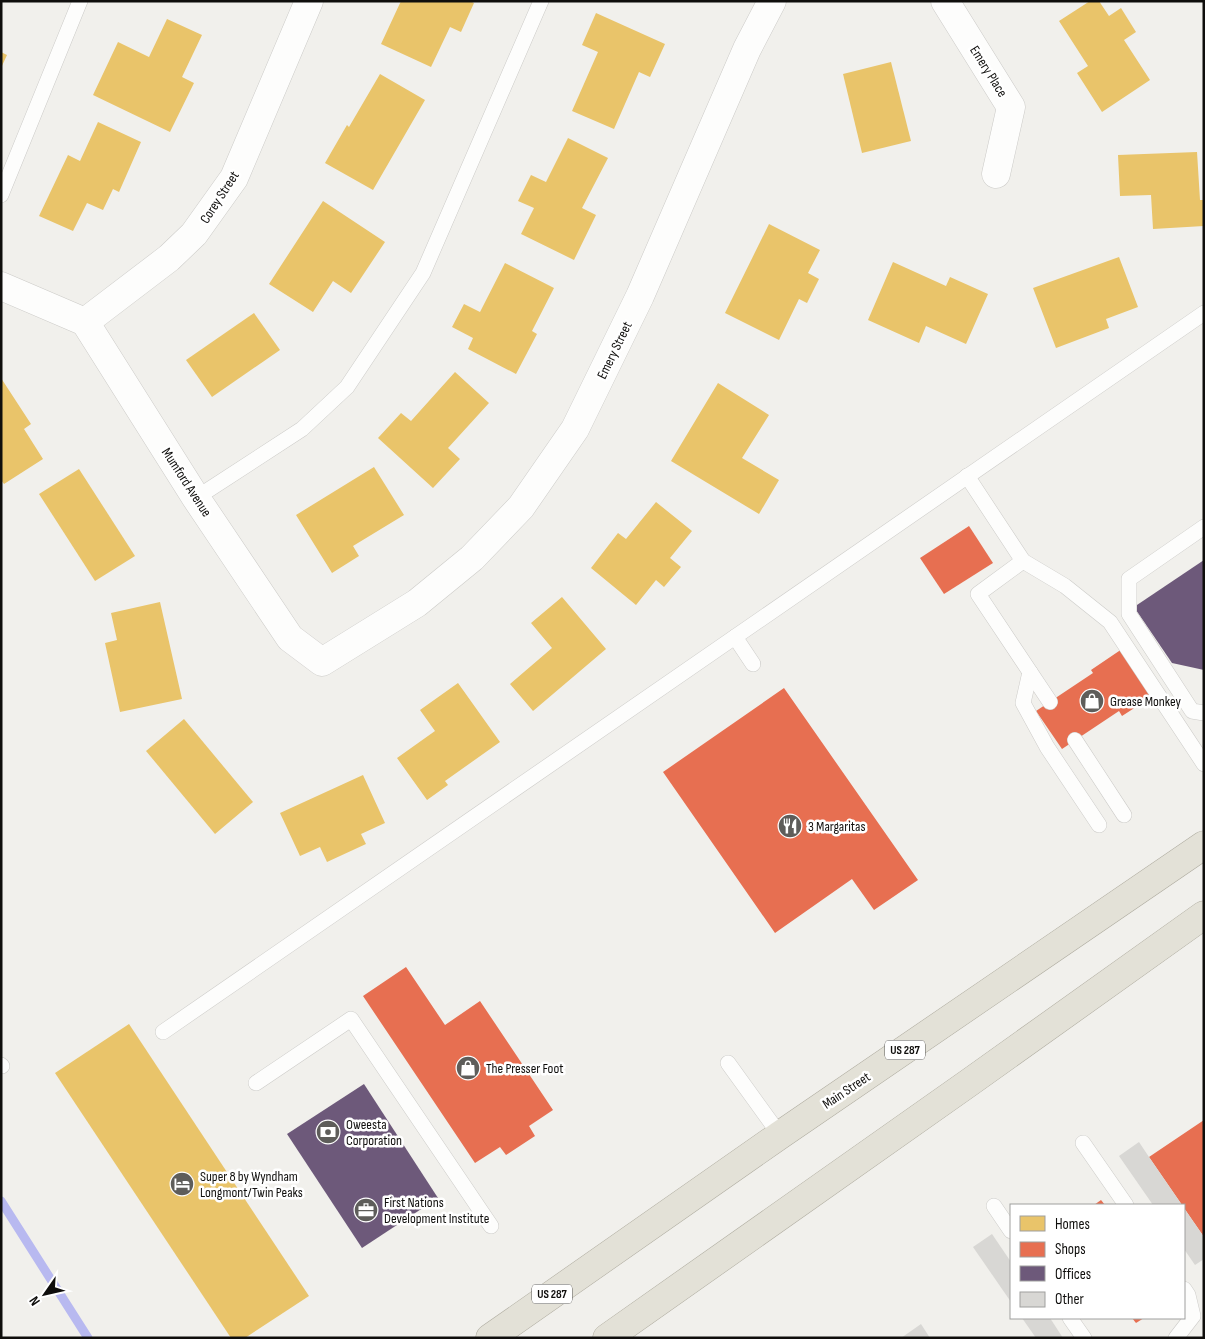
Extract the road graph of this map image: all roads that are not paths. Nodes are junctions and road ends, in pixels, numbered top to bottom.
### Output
1 (80, 1) edge
2 (309, 1) edge
3 (541, 1) edge
4 (772, 1) edge
5 (945, 1) edge
6 (996, 174) dead end
7 (1, 196) edge
8 (1, 286) edge
9 (1204, 313) edge
10 (85, 322) junction
11 (967, 476) junction
12 (196, 498) junction
13 (1204, 527) edge
14 (1023, 561) junction
15 (367, 634) joint
16 (734, 637) junction
17 (754, 664) dead end
18 (1030, 672) junction
19 (1050, 702) dead end
20 (1204, 713) edge
21 (1075, 740) dead end
22 (1204, 764) edge
23 (1124, 815) dead end
24 (1099, 825) dead end
25 (1204, 844) edge
26 (1204, 914) edge
27 (163, 1032) dead end
28 (728, 1063) dead end
29 (256, 1084) dead end
30 (780, 1135) junction
31 (1083, 1143) dead end
32 (1125, 1204) edge
33 (994, 1206) dead end
34 (491, 1226) dead end
35 (1010, 1230) edge
36 (1185, 1290) edge
37 (1071, 1319) edge
38 (490, 1338) edge
39 (607, 1338) edge
40 (1084, 1338) edge
41 (1176, 1338) edge

1 - 7 lane
2 - 10 street, Corey Street
3 - 12 lane
4 - 15 street, Emery Street
5 - 6 street, Emery Place
8 - 10 street
9 - 11 lane
10 - 12 street, Mumford Avenue
11 - 14 lane
11 - 16 lane
12 - 15 street, Mumford Avenue
13 - 20 lane
14 - 18 lane
14 - 22 lane
16 - 17 lane
16 - 27 lane
18 - 19 lane
18 - 24 lane
21 - 23 lane
25 - 30 highway, Main Street / US 287
26 - 39 highway
28 - 30 lane
29 - 34 lane
30 - 38 highway, Main Street / US 287
31 - 32 lane
33 - 35 lane
36 - 41 lane
37 - 40 lane

